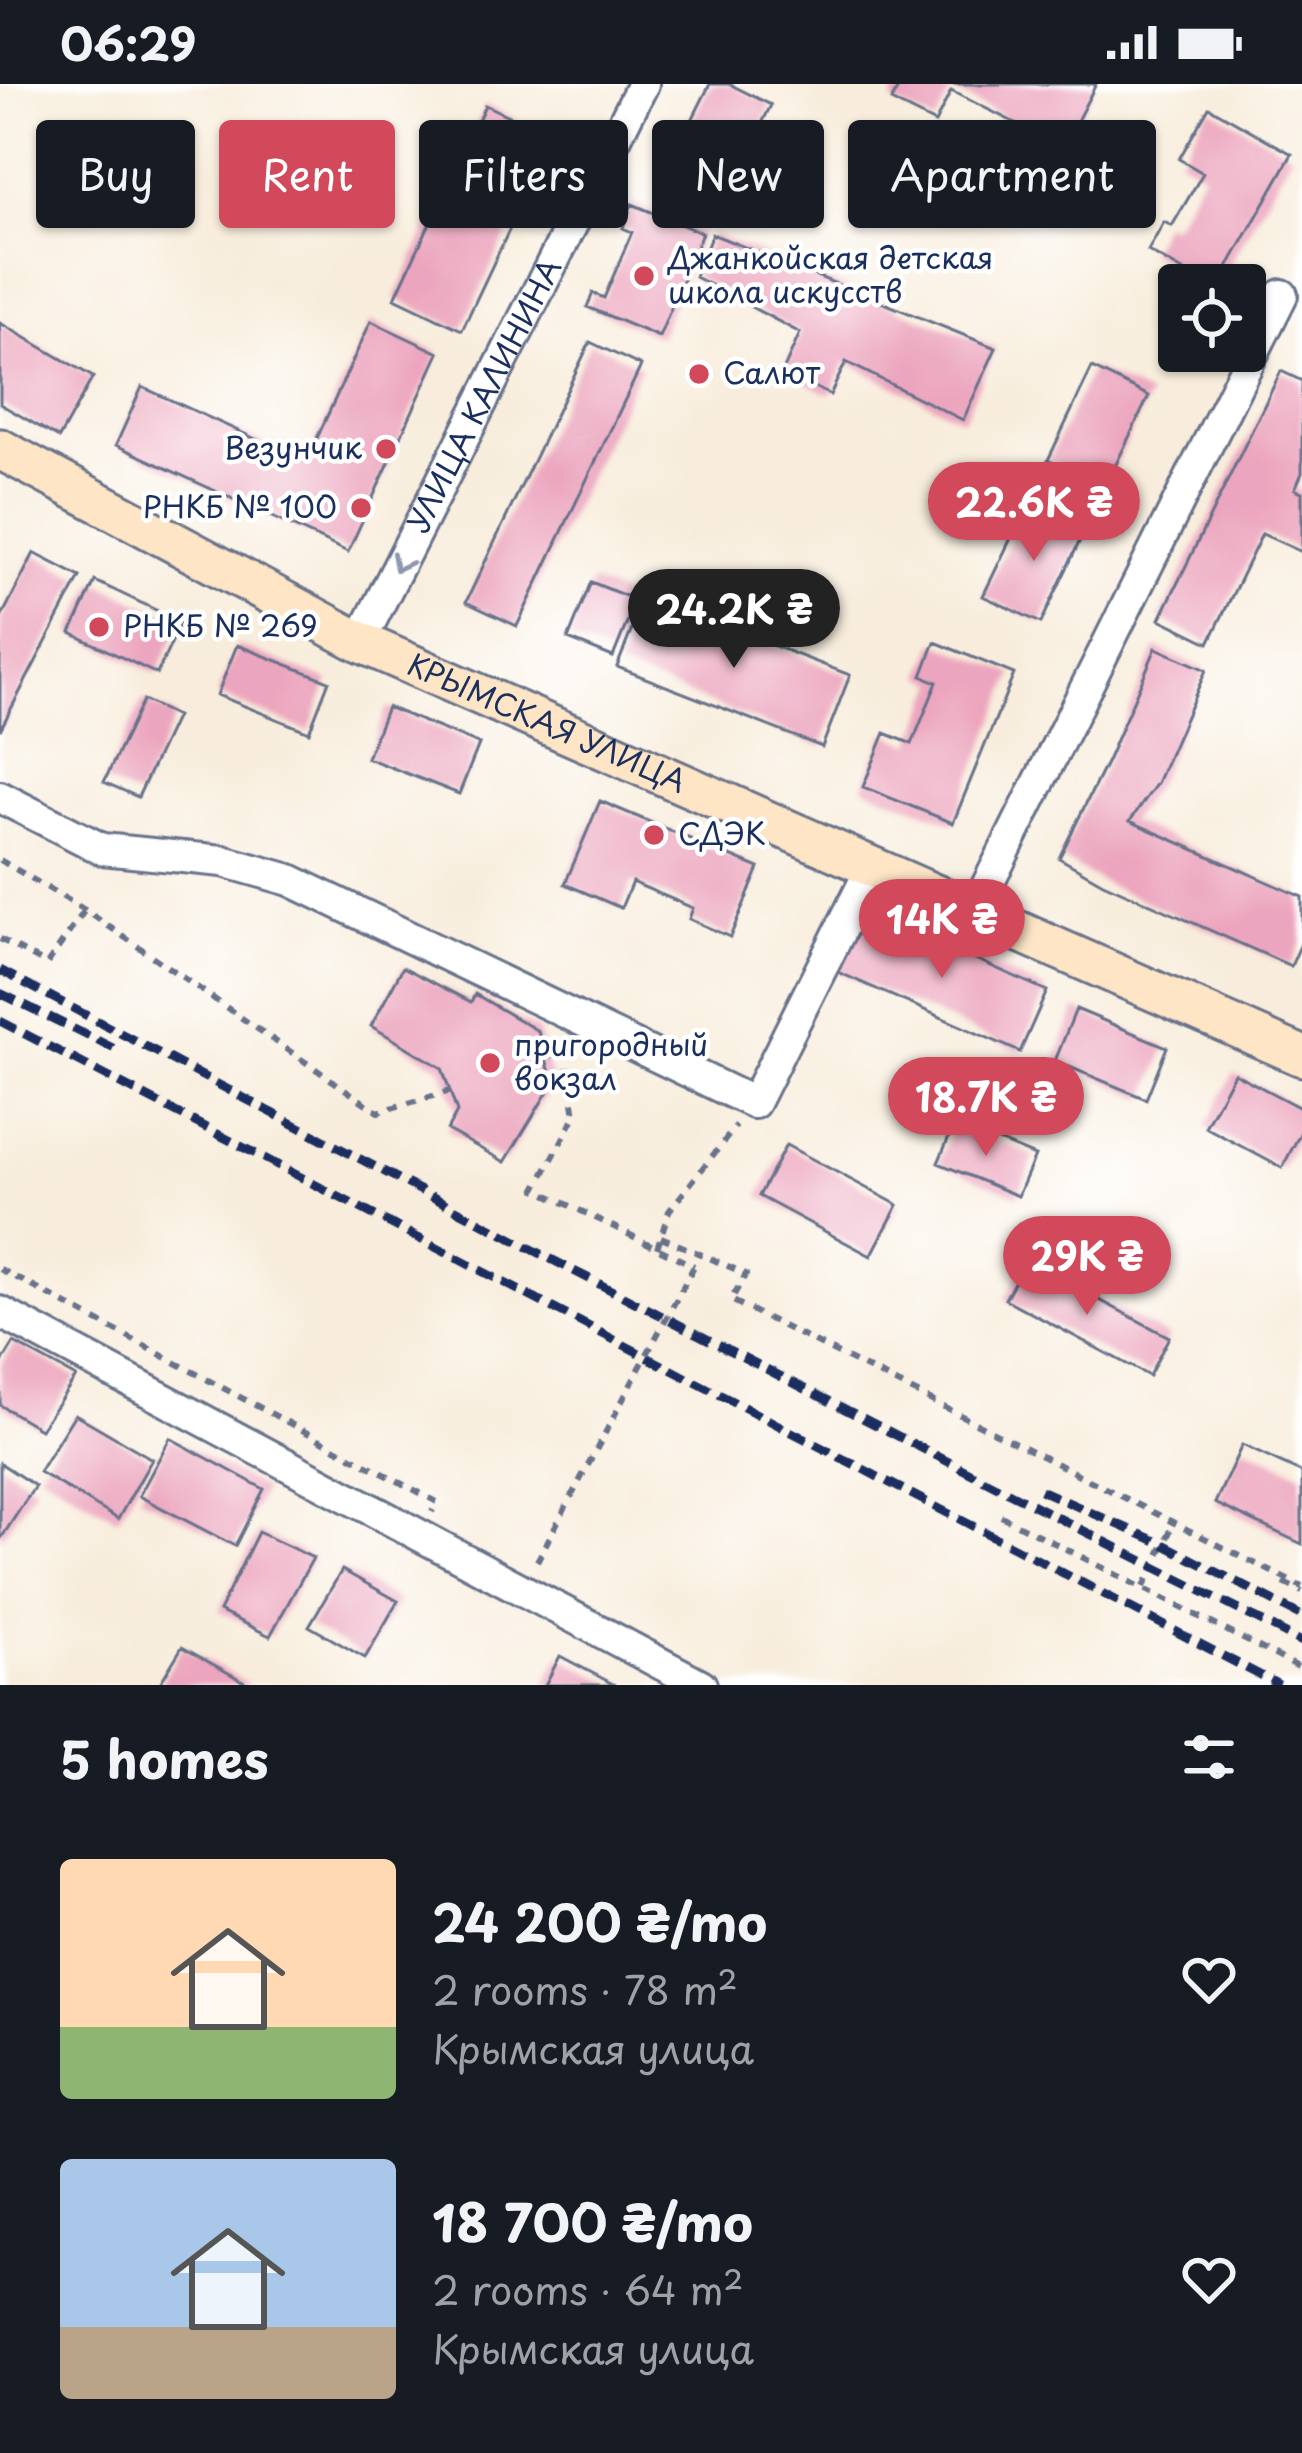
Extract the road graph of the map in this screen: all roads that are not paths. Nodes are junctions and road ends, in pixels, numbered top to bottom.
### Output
1 (643, 84) edge
2 (1282, 296) dead end
3 (0, 449) edge
4 (360, 642) junction
5 (0, 797) edge
6 (872, 867) junction
7 (974, 912) junction
8 (1302, 1056) edge
9 (0, 1312) edge
10 (700, 1685) edge

1 -> 4 street, УЛИЦА КАЛИНИНА
2 - 7 street
3 - 4 main road, КРЫМСКАЯ УЛИЦА
4 - 6 main road, КРЫМСКАЯ УЛИЦА
5 - 6 street
6 - 7 main road, КРЫМСКАЯ УЛИЦА
7 - 8 main road, КРЫМСКАЯ УЛИЦА
9 - 10 street

